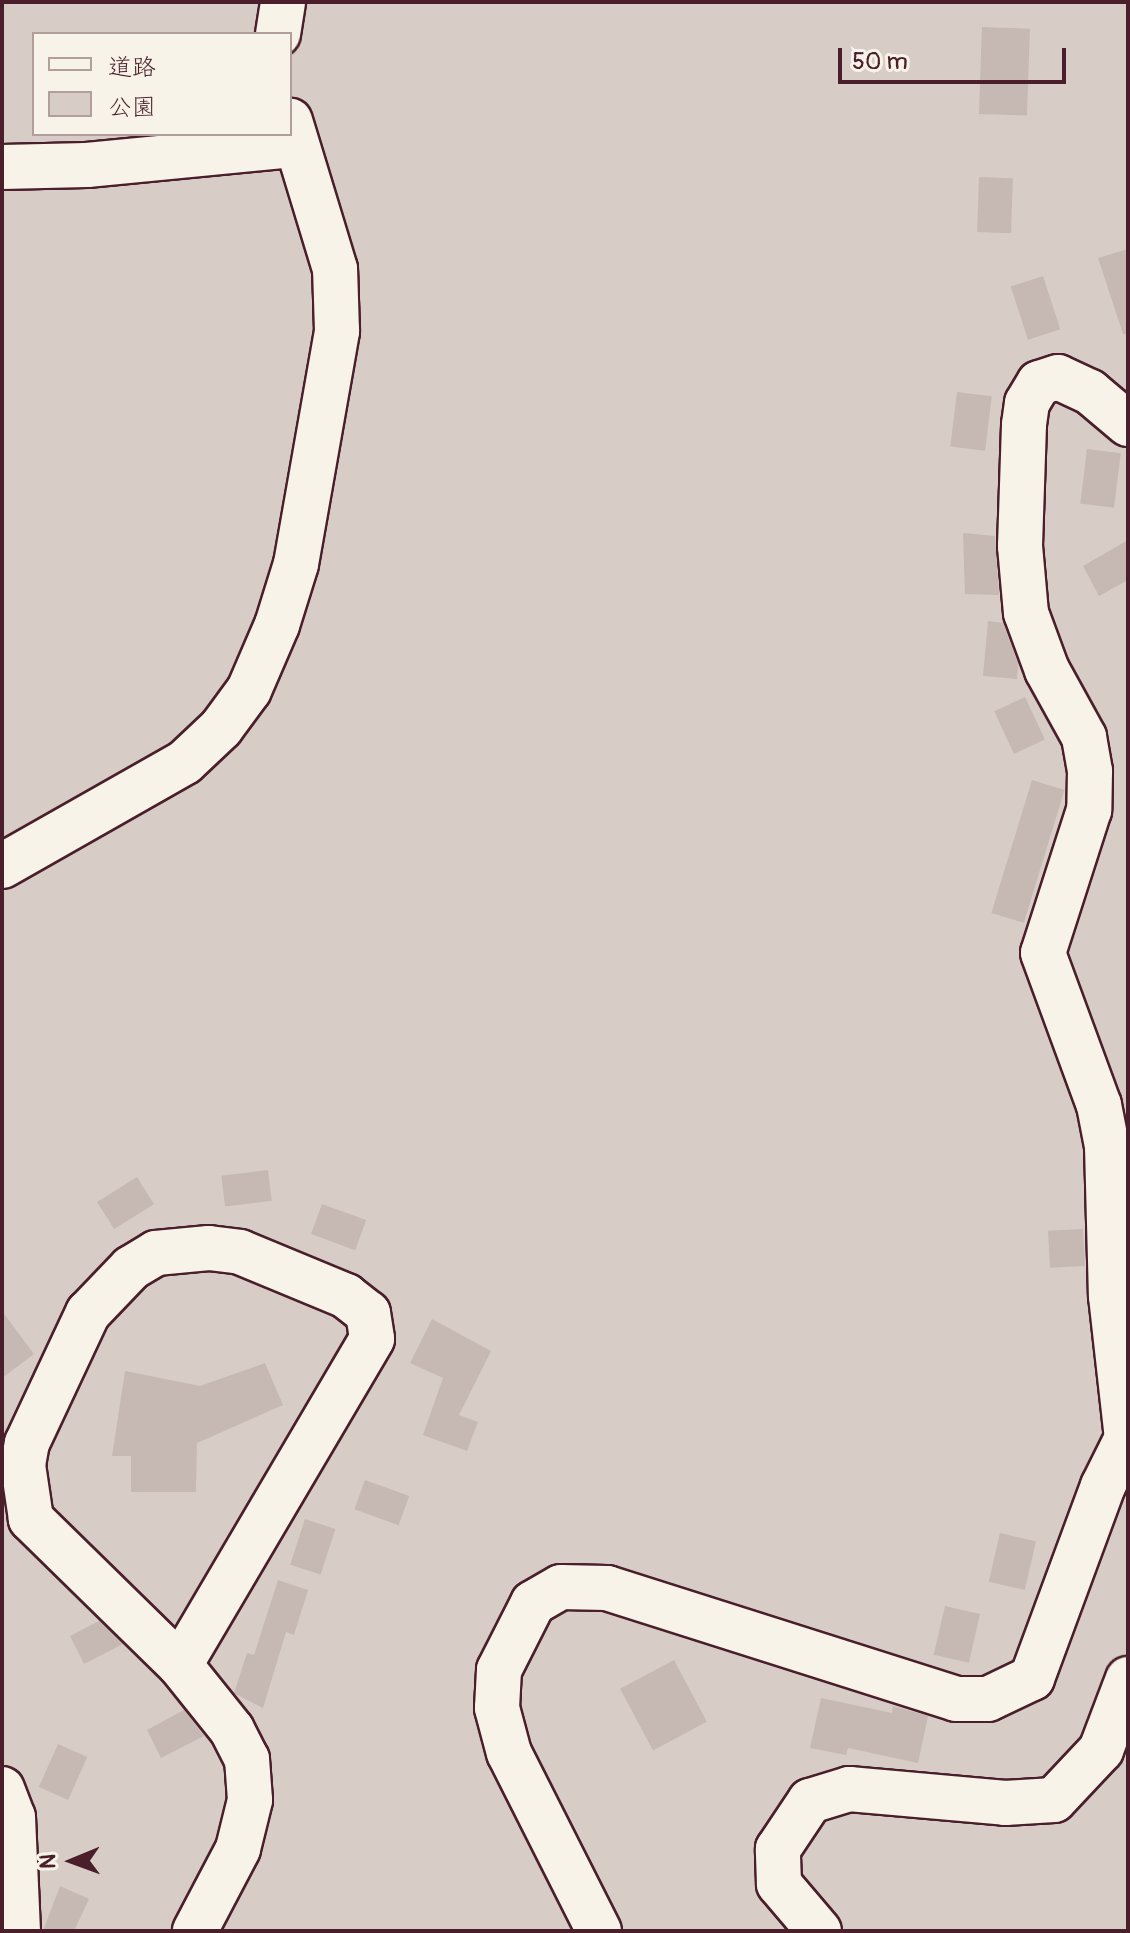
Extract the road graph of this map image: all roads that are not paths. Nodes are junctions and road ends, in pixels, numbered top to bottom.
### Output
1 (283, 2) edge
2 (278, 32) edge
3 (292, 133) edge
4 (273, 136) edge
5 (2, 167) edge
6 (1128, 424) edge
7 (2, 866) edge
8 (1127, 1445) edge
9 (180, 1665) junction
10 (1128, 1679) edge
11 (2, 1789) edge
12 (813, 1928) edge
13 (18, 1931) edge
14 (195, 1931) edge
15 (599, 1931) edge

1 - 2 street
3 - 7 street
4 - 5 street
6 - 8 street
8 - 15 street
9 - 9 street
9 - 14 street
10 - 12 street
11 - 13 street

